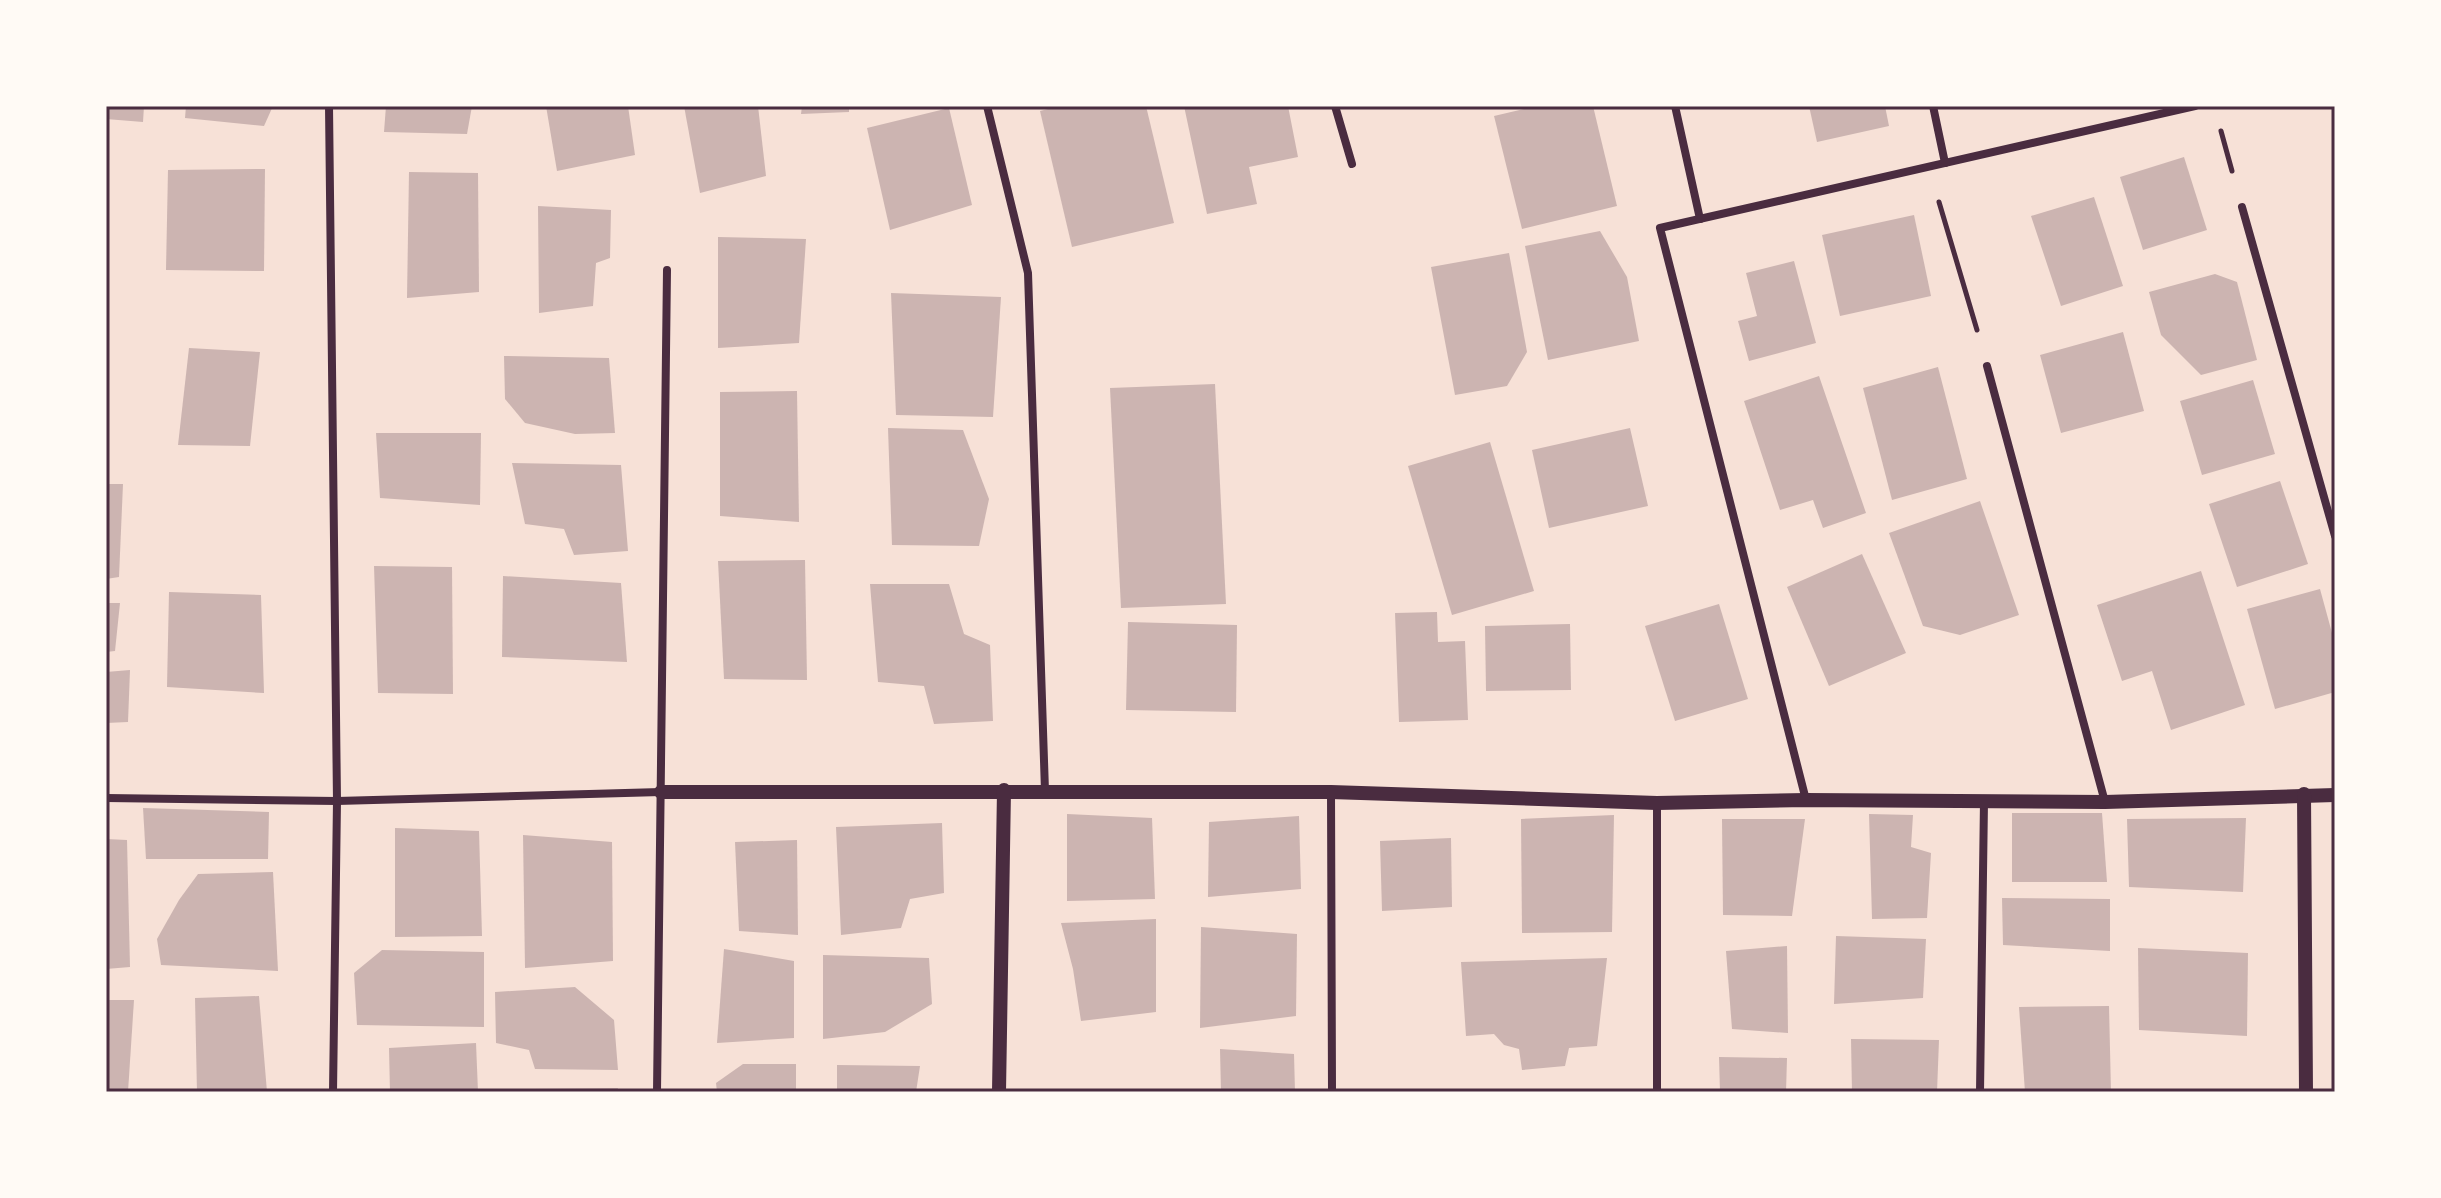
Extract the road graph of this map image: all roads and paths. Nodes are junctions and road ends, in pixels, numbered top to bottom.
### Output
1 (329, 106) edge
2 (987, 106) edge
3 (1335, 106) edge
4 (1675, 106) edge
5 (1933, 106) edge
6 (2195, 106) edge
7 (2218, 120) dead end
8 (1945, 163) junction
9 (1352, 164) dead end
10 (1928, 166) junction
11 (2242, 207) joint
12 (1700, 219) junction
13 (667, 270) dead end
14 (1987, 366) joint
15 (2335, 536) edge
16 (1004, 790) junction
17 (1045, 791) junction
18 (661, 792) junction
19 (1331, 792) junction
20 (2304, 794) junction
21 (2335, 795) edge
22 (106, 798) edge
23 (1806, 800) junction
24 (337, 801) junction
25 (1984, 801) junction
26 (2105, 802) junction
27 (1657, 803) junction
28 (333, 1092) edge
29 (657, 1092) edge
30 (999, 1092) edge
31 (1332, 1092) edge
32 (1657, 1092) edge
33 (1980, 1092) edge
34 (2306, 1092) edge

1 - 24 street
2 - 17 street
3 - 9 street
4 - 12 street
5 - 8 street
6 - 8 street
7 - 11 path
8 - 10 street
10 - 12 street
10 - 14 path
11 - 15 street
12 - 23 street
13 - 18 street
14 - 26 street
16 - 17 street
16 - 18 street
16 - 30 street
17 - 19 street
18 - 24 street
18 - 29 street
19 - 27 street
19 - 31 street
20 - 21 street
20 - 26 street
20 - 34 street
22 - 24 street
23 - 25 street
23 - 27 street
24 - 28 street
25 - 26 street
25 - 33 street
27 - 32 street

